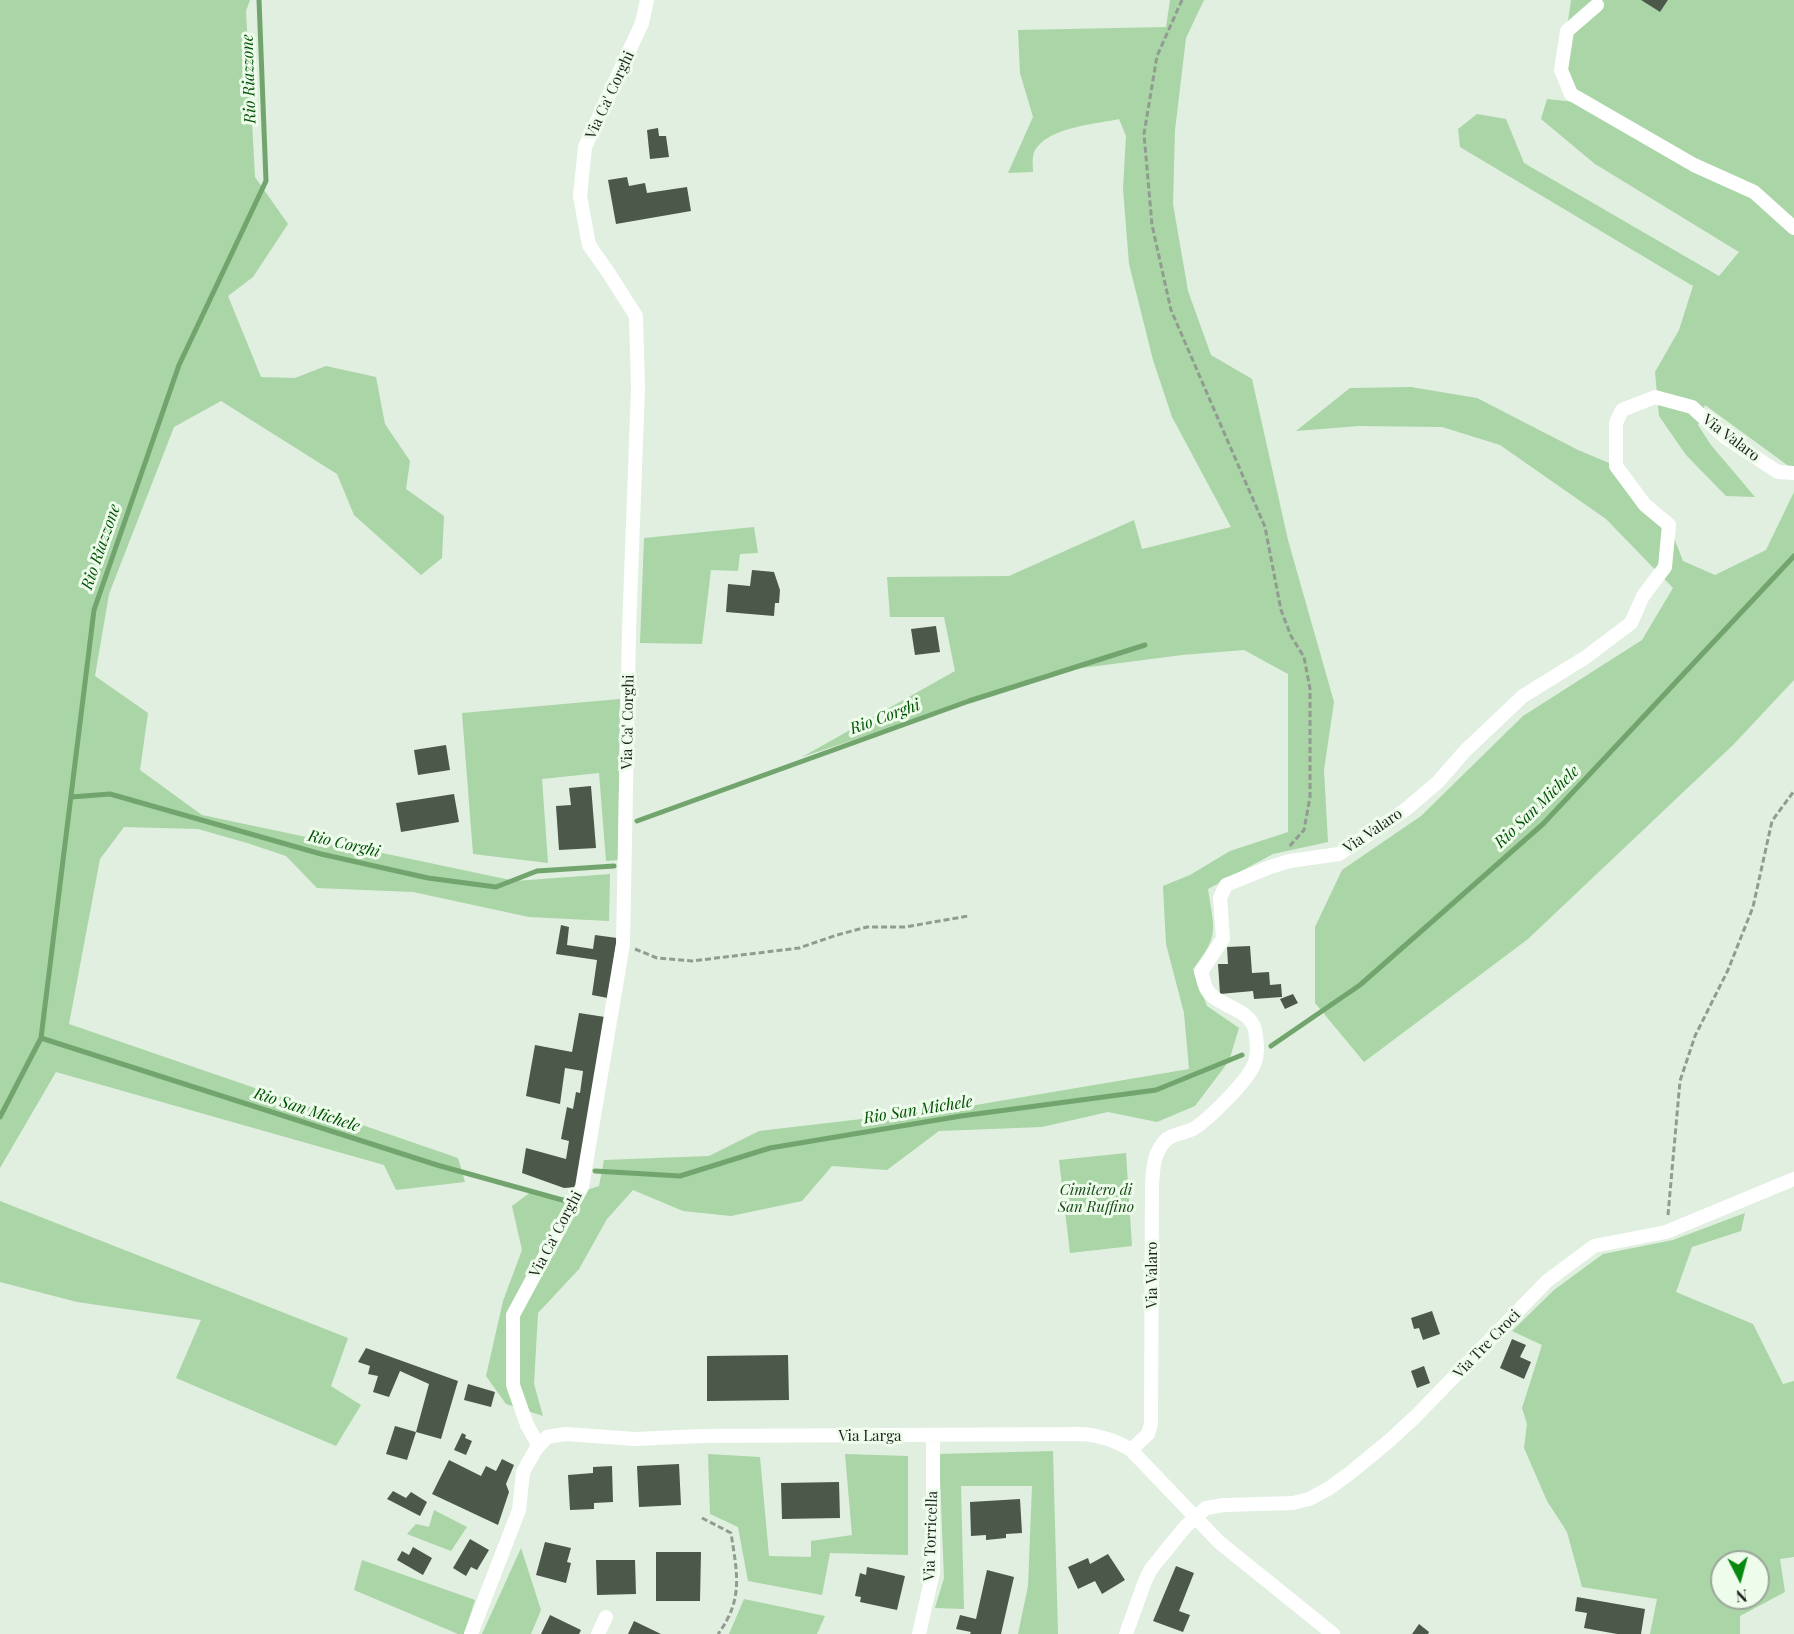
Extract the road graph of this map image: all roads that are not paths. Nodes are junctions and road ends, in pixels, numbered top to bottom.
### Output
1 (647, 0) edge
2 (1597, 5) dead end
3 (1794, 228) edge
4 (1794, 473) edge
5 (1794, 1179) edge
6 (933, 1436) junction
7 (539, 1446) junction
8 (1131, 1450) junction
9 (1195, 1519) junction
10 (606, 1617) dead end
11 (471, 1634) edge
12 (598, 1634) edge
13 (919, 1634) edge
14 (1126, 1634) edge
15 (1333, 1634) edge

1 - 7 street, Via Ca' Corghi
2 - 3 street
4 - 8 street, Via Valaro
5 - 9 street, Via Tre Croci
6 - 7 street, Via Larga
6 - 8 street, Via Larga
6 - 13 street, Via Torricella
7 - 11 street
8 - 9 street, Via Larga
9 - 14 street, Via Tre Croci
9 - 15 street, Via Larga
10 - 12 street

